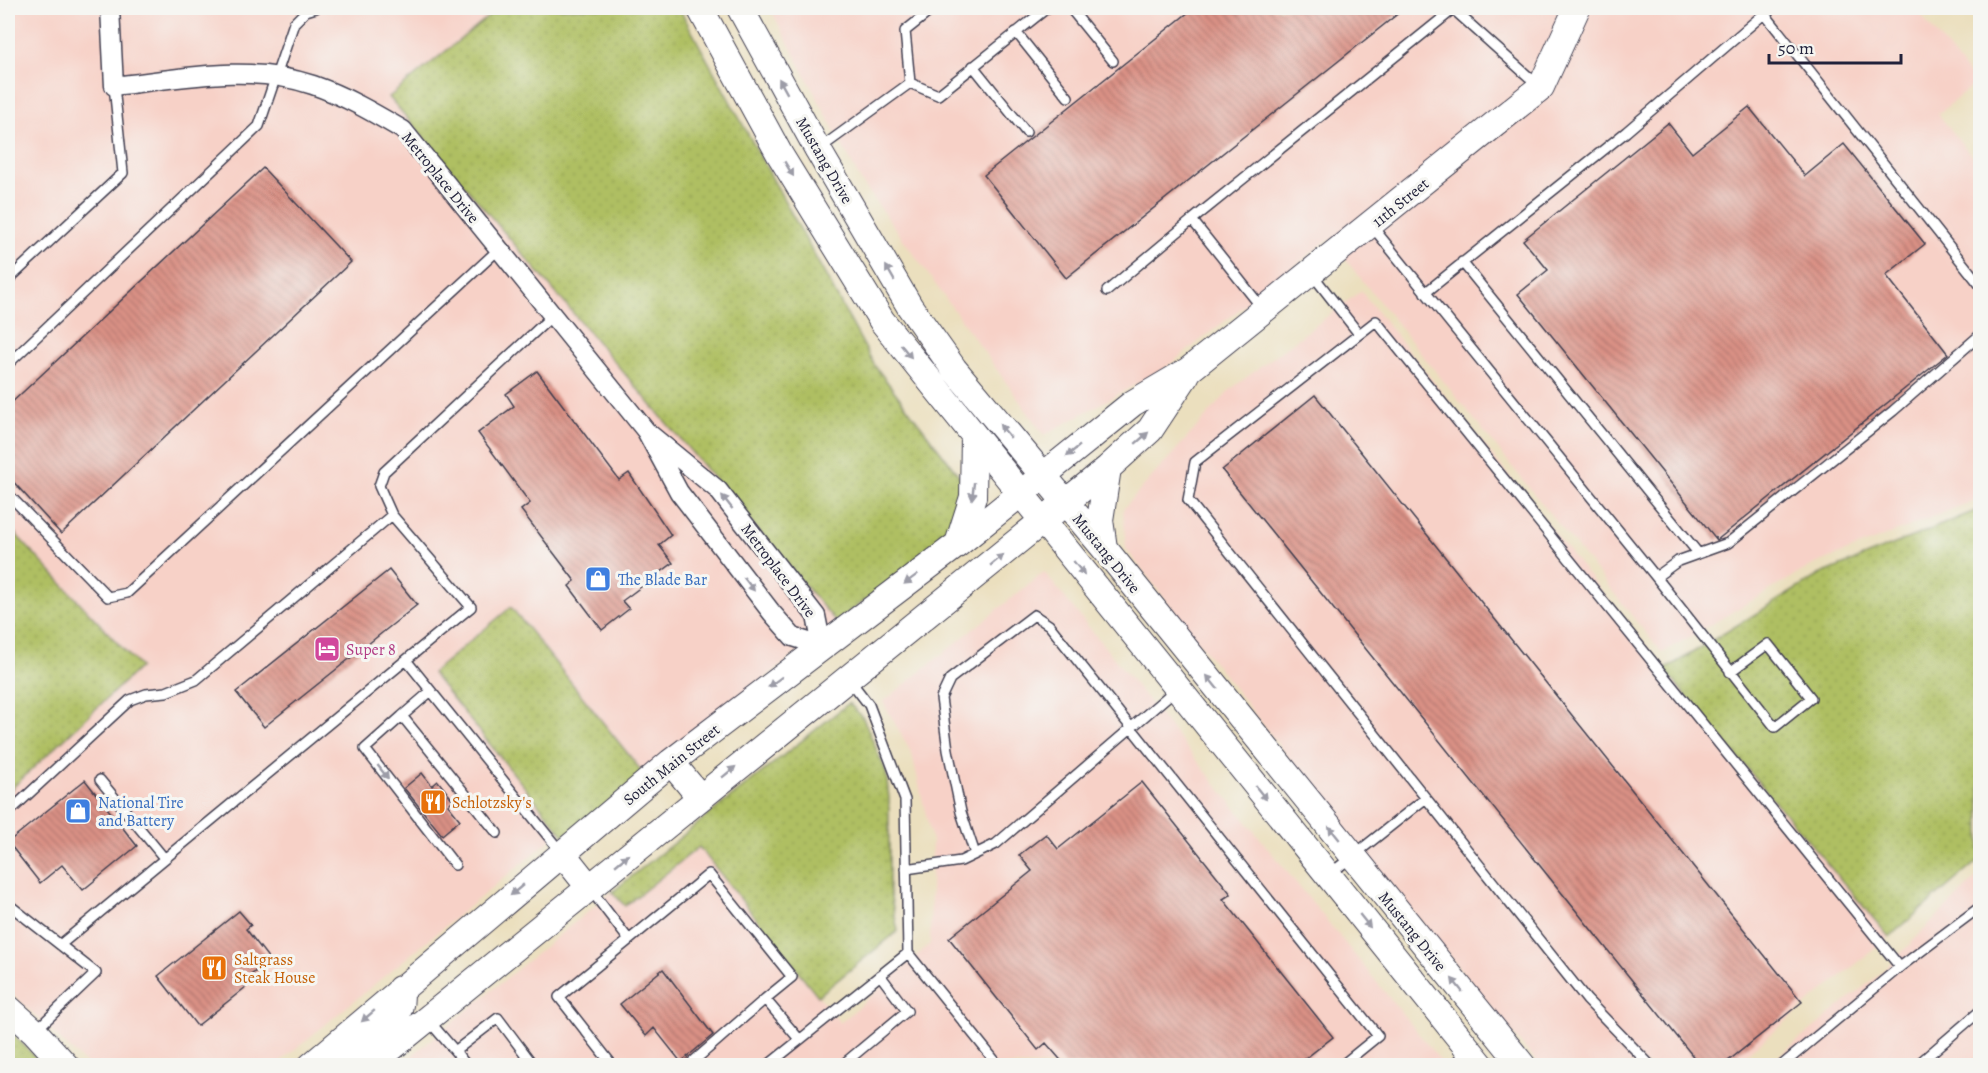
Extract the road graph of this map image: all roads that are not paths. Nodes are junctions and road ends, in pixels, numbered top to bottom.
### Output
1 (110, 8) edge
2 (316, 8) edge
3 (700, 8) edge
4 (740, 8) edge
5 (934, 8) edge
6 (1047, 8) edge
7 (1070, 8) edge
8 (1454, 8) edge
9 (1577, 8) edge
10 (1762, 10) edge
11 (1016, 32) junction
12 (1113, 61) dead end
13 (973, 66) junction
14 (275, 76) junction
15 (910, 82) junction
16 (114, 86) junction
17 (1541, 87) junction
18 (1068, 97) dead end
19 (1026, 132) dead end
20 (818, 150) junction
21 (1192, 220) junction
22 (1371, 225) junction
23 (499, 249) junction
24 (1462, 262) junction
25 (1311, 272) junction
26 (8, 280) edge
27 (1980, 285) edge
28 (1107, 291) dead end
29 (1425, 293) junction
30 (1263, 309) junction
31 (552, 316) junction
32 (1359, 334) junction
33 (1980, 334) edge
34 (8, 364) edge
35 (1189, 370) junction
36 (646, 431) junction
37 (974, 436) junction
38 (1108, 468) junction
39 (1043, 476) junction
40 (1020, 494) junction
41 (8, 495) edge
42 (1066, 503) junction
43 (392, 515) junction
44 (1042, 522) junction
45 (958, 544) junction
46 (1104, 549) junction
47 (1698, 553) junction
48 (1656, 577) junction
49 (822, 646) junction
50 (406, 660) junction
51 (1730, 672) junction
52 (847, 677) junction
53 (1177, 688) junction
54 (431, 691) junction
55 (402, 716) junction
56 (1131, 728) junction
57 (671, 762) junction
58 (100, 780) dead end
59 (699, 796) junction
60 (1426, 798) junction
61 (8, 813) edge
62 (497, 833) dead end
63 (562, 853) junction
64 (975, 854) junction
65 (1353, 856) junction
66 (164, 858) junction
67 (455, 865) dead end
68 (906, 869) junction
69 (1328, 875) junction
70 (589, 887) junction
71 (8, 904) edge
72 (1980, 907) edge
73 (629, 940) junction
74 (60, 945) junction
75 (908, 953) junction
76 (1900, 966) junction
77 (880, 975) junction
78 (400, 988) junction
79 (765, 999) junction
80 (8, 1008) edge
81 (1980, 1011) edge
82 (427, 1018) junction
83 (1494, 1030) junction
84 (34, 1031) junction
85 (800, 1039) junction
86 (455, 1051) junction
87 (1468, 1061) edge
88 (66, 1065) edge
89 (311, 1065) edge
90 (344, 1065) edge
91 (369, 1065) edge
92 (467, 1065) edge
93 (534, 1065) edge
94 (613, 1065) edge
95 (688, 1065) edge
96 (767, 1065) edge
97 (841, 1065) edge
98 (999, 1065) edge
99 (1341, 1065) edge
100 (1523, 1065) edge
101 (1651, 1065) edge
102 (1781, 1065) edge
103 (1916, 1065) edge

1 - 16 street
2 - 14 lane
3 -> 37 main road, Mustang Drive
20 -> 4 main road, Mustang Drive
5 - 15 lane
6 - 11 lane
7 - 12 lane
8 - 17 lane
8 - 21 lane
9 - 17 main road, 11th Street
10 - 24 lane
10 - 27 lane
11 - 13 lane
11 - 18 lane
13 - 15 lane
13 - 19 lane
14 - 16 street, Metroplace Drive
14 - 23 street, Metroplace Drive
14 - 34 lane
15 - 20 lane
16 - 26 lane
17 - 22 main road, 11th Street
39 -> 20 main road, Mustang Drive
21 - 28 lane
21 - 30 lane
22 - 25 main road, 11th Street
22 - 29 lane
23 - 31 street, Metroplace Drive
23 - 41 lane
24 - 29 lane
24 - 47 lane
25 - 30 main road, 11th Street
25 - 32 lane
29 - 48 lane
30 - 35 main road, 11th Street
31 - 36 street, Metroplace Drive
31 - 43 lane
32 - 60 lane
32 - 76 lane
33 - 47 lane
38 -> 35 main road, 11th Street
35 -> 39 main road, 11th Street
49 -> 36 street, Metroplace Drive
36 -> 49 street, Metroplace Drive
37 - 40 main road, Mustang Drive
37 -> 45 main road
38 - 42 main road, 11th Street
38 - 46 main road
39 - 40 main road, South Main Street
39 - 42 main road, Mustang Drive
40 - 44 main road, Mustang Drive
40 - 45 main road, South Main Street
42 - 44 main road
42 - 46 main road, Mustang Drive
43 - 50 lane
43 - 61 lane
52 -> 44 main road
44 -> 53 main road, Mustang Drive
45 -> 49 main road, South Main Street
65 -> 46 main road, Mustang Drive
47 - 48 lane
48 - 51 lane
49 - 52 main road
49 -> 57 main road, South Main Street
50 - 54 lane
50 - 66 lane
51 - 51 lane
59 -> 52 main road
52 - 68 lane
53 - 56 lane
53 -> 69 main road, Mustang Drive
54 - 55 lane
54 - 63 lane
55 - 62 lane
55 -> 67 lane
56 - 64 lane
56 - 64 lane
56 - 99 lane
57 - 59 main road
57 - 63 main road, South Main Street
58 - 66 lane
70 -> 59 main road
60 - 65 lane
60 - 101 lane
63 - 70 main road
63 -> 78 main road, South Main Street
64 - 68 lane
65 - 69 lane
83 -> 65 main road, Mustang Drive
66 - 74 lane
68 - 75 lane
69 -> 87 main road, Mustang Drive
70 - 73 lane
70 - 82 main road
71 - 74 lane
72 - 76 lane
73 - 79 lane
73 - 94 lane
74 - 84 lane
75 - 77 lane
75 - 98 lane
76 - 102 lane
77 - 85 lane
77 - 97 lane
78 -> 89 main road, South Main Street
78 - 90 main road
79 - 85 lane
79 - 95 lane
80 - 84 main road
81 - 103 lane
82 - 86 lane
82 - 91 main road
83 - 87 main road
83 - 100 main road, Mustang Drive
84 - 88 main road
85 - 96 lane
86 - 92 lane
86 - 93 lane

